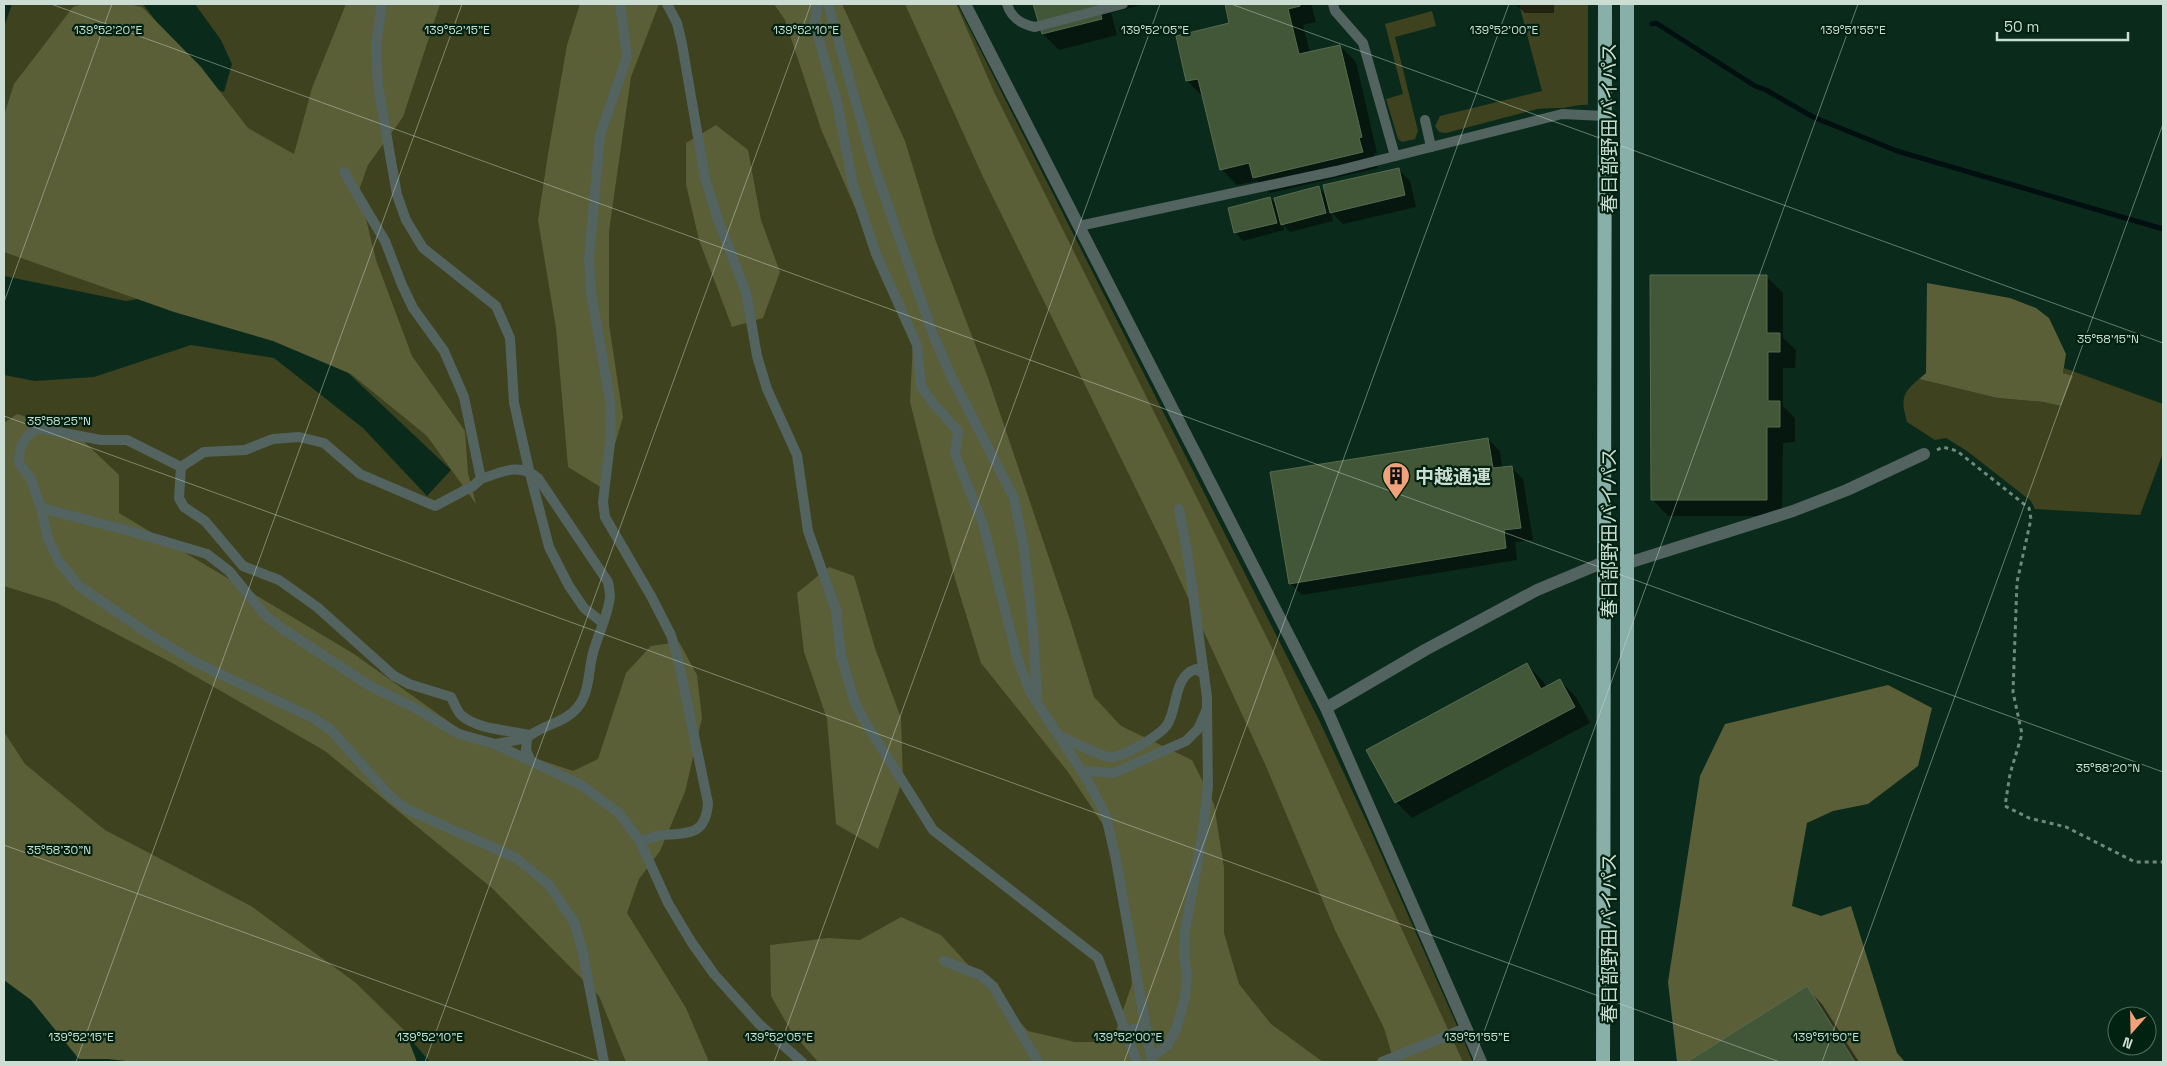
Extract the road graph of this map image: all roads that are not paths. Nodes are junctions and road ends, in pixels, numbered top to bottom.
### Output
1 (382, 4) edge
2 (620, 4) edge
3 (666, 4) edge
4 (817, 4) edge
5 (828, 4) edge
6 (965, 4) edge
7 (1007, 4) edge
8 (1123, 4) edge
9 (1333, 4) edge
10 (1605, 4) edge
11 (1627, 4) edge
12 (1605, 116) junction
13 (1425, 120) dead end
14 (1431, 147) junction
15 (1395, 156) junction
16 (344, 172) dead end
17 (1079, 226) junction
18 (1924, 454) road end
19 (182, 467) junction
20 (529, 470) junction
21 (481, 479) junction
22 (41, 508) junction
23 (1179, 509) dead end
24 (1604, 562) junction
25 (1628, 563) junction
26 (603, 622) junction
27 (1204, 674) junction
28 (1037, 704) junction
29 (1326, 708) junction
30 (1207, 709) junction
31 (1058, 735) junction
32 (529, 736) junction
33 (495, 744) junction
34 (530, 761) junction
35 (1082, 771) junction
36 (640, 841) junction
37 (944, 961) dead end
38 (1145, 1026) junction
39 (1466, 1028) junction
40 (1126, 1031) junction
41 (1151, 1060) edge
42 (604, 1062) edge
43 (802, 1062) edge
44 (1038, 1062) edge
45 (1137, 1062) edge
46 (1382, 1062) edge
47 (1481, 1062) edge
48 (1603, 1062) edge
49 (1627, 1062) edge

1 - 20 lane
2 - 36 lane
3 - 40 lane
4 - 28 lane
5 - 28 lane
6 - 17 street
7 - 8 lane
9 - 15 lane
10 - 12 highway, 春日部野田バイパス
11 - 25 highway, 春日部野田バイパス
12 - 14 lane
12 - 24 highway, 春日部野田バイパス
13 - 14 lane
14 - 15 lane
15 - 17 lane
16 - 21 lane
17 - 29 street
18 - 25 street
19 - 21 lane
19 - 22 lane
19 - 32 lane
20 - 21 lane
20 - 26 lane
20 - 26 lane
22 - 33 lane
22 - 42 lane
23 - 27 lane
24 - 29 street
24 - 48 highway, 春日部野田バイパス
25 - 49 highway, 春日部野田バイパス
26 - 32 lane
27 - 30 lane
27 - 31 lane
28 - 31 lane
29 - 39 street
30 - 35 lane
30 - 41 lane
31 - 35 lane
32 - 33 lane
32 - 34 lane
33 - 34 lane
34 - 36 lane
35 - 38 lane
36 - 43 lane
37 - 44 lane
38 - 40 lane
38 - 41 lane
39 - 46 lane
39 - 47 street
40 - 45 lane

